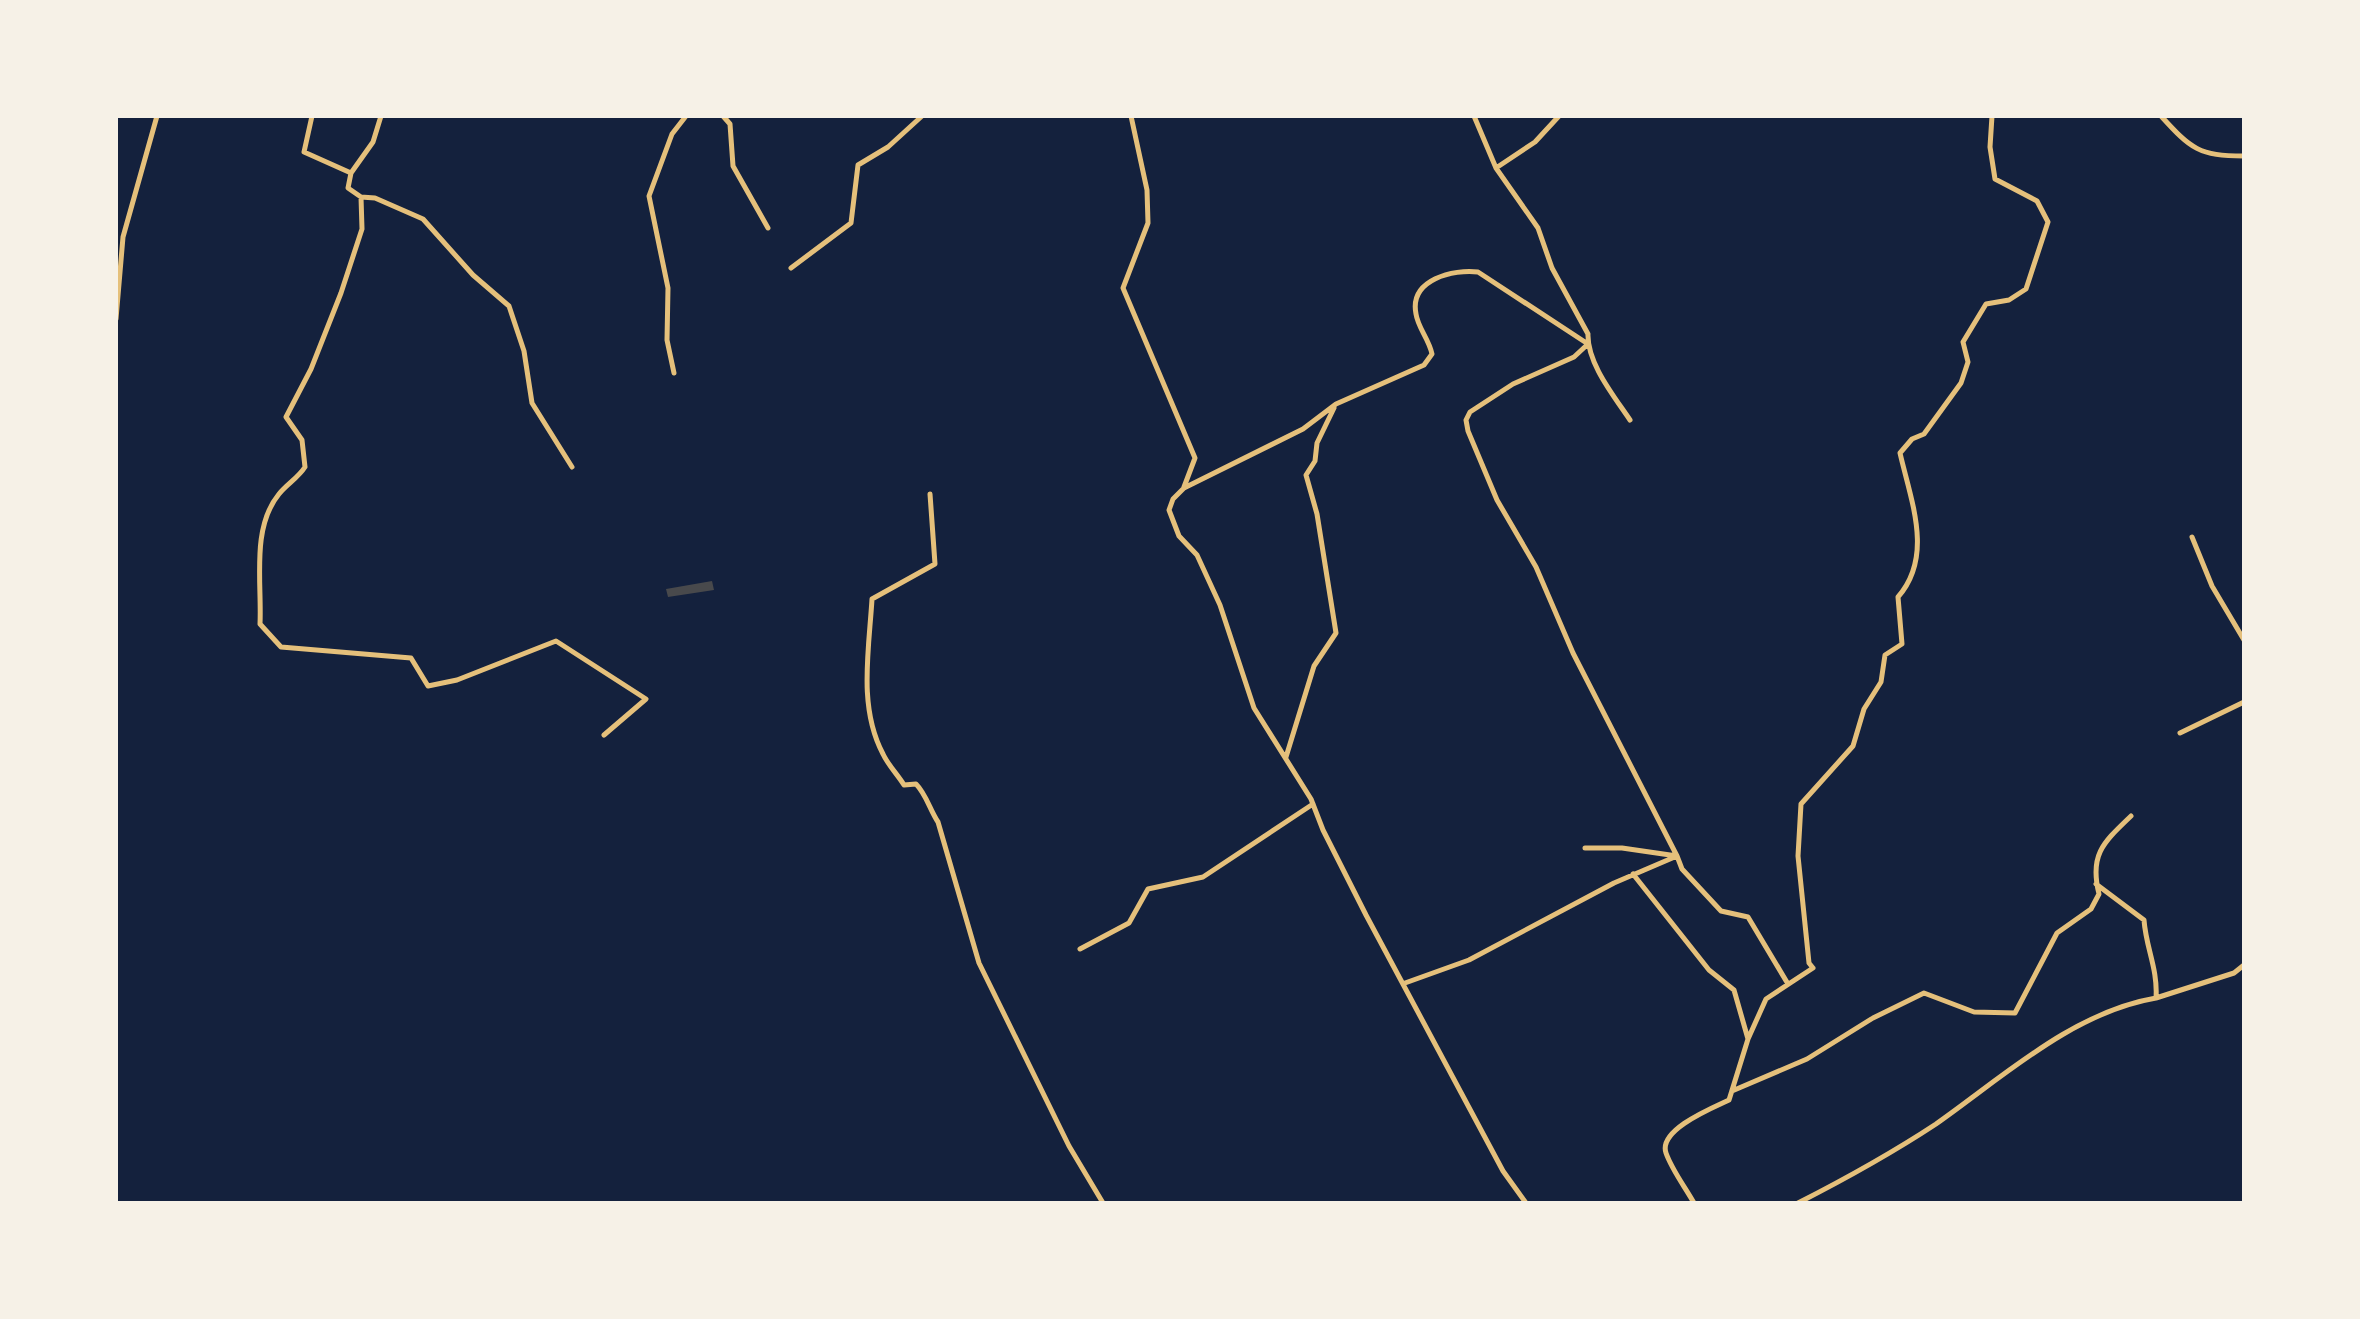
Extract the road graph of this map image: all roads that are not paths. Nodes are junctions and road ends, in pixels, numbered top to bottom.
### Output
1 (157, 116) edge
2 (312, 116) edge
3 (381, 116) edge
4 (686, 116) edge
5 (723, 116) edge
6 (922, 116) edge
7 (1131, 116) edge
8 (1474, 116) edge
9 (1559, 116) edge
10 (1992, 116) edge
11 (2161, 116) edge
12 (2244, 156) edge
13 (1496, 168) junction
14 (351, 173) junction
15 (361, 197) junction
16 (768, 228) dead end
17 (791, 268) dead end
18 (116, 319) edge
19 (1588, 344) junction
20 (674, 373) dead end
21 (1336, 404) junction
22 (1630, 420) dead end
23 (572, 467) dead end
24 (1184, 488) junction
25 (930, 494) dead end
26 (2192, 537) dead end
27 (2244, 640) edge
28 (2244, 702) edge
29 (2180, 733) dead end
30 (604, 735) dead end
31 (1286, 758) junction
32 (1313, 804) junction
33 (2131, 816) dead end
34 (1585, 848) dead end
35 (1677, 856) junction
36 (1633, 874) junction
37 (2096, 884) junction
38 (1080, 949) dead end
39 (2244, 965) edge
40 (1405, 983) junction
41 (1788, 984) junction
42 (2156, 998) junction
43 (1748, 1039) junction
44 (1732, 1091) junction
45 (1103, 1203) edge
46 (1526, 1203) edge
47 (1694, 1203) edge
48 (1798, 1203) edge

1 - 18 street
2 - 14 street
3 - 14 street
4 - 20 street
5 - 16 street
6 - 17 street
7 - 24 street
8 - 13 street
9 - 13 street
10 - 41 street
11 - 12 street
13 - 19 street
14 - 15 street
15 - 23 street
15 - 30 street
19 - 21 street
19 - 22 street
19 - 35 street
21 - 24 street
21 - 31 street
24 - 31 street
25 - 45 street
26 - 27 street
28 - 29 street
31 - 32 street
32 - 38 street
32 - 40 street
33 - 37 street
34 - 35 street
35 - 36 street
35 - 41 street
36 - 40 street
36 - 43 street
37 - 42 street
37 - 44 street
39 - 42 street
40 - 46 street
41 - 43 street
42 - 48 street
43 - 44 street
44 - 47 street

